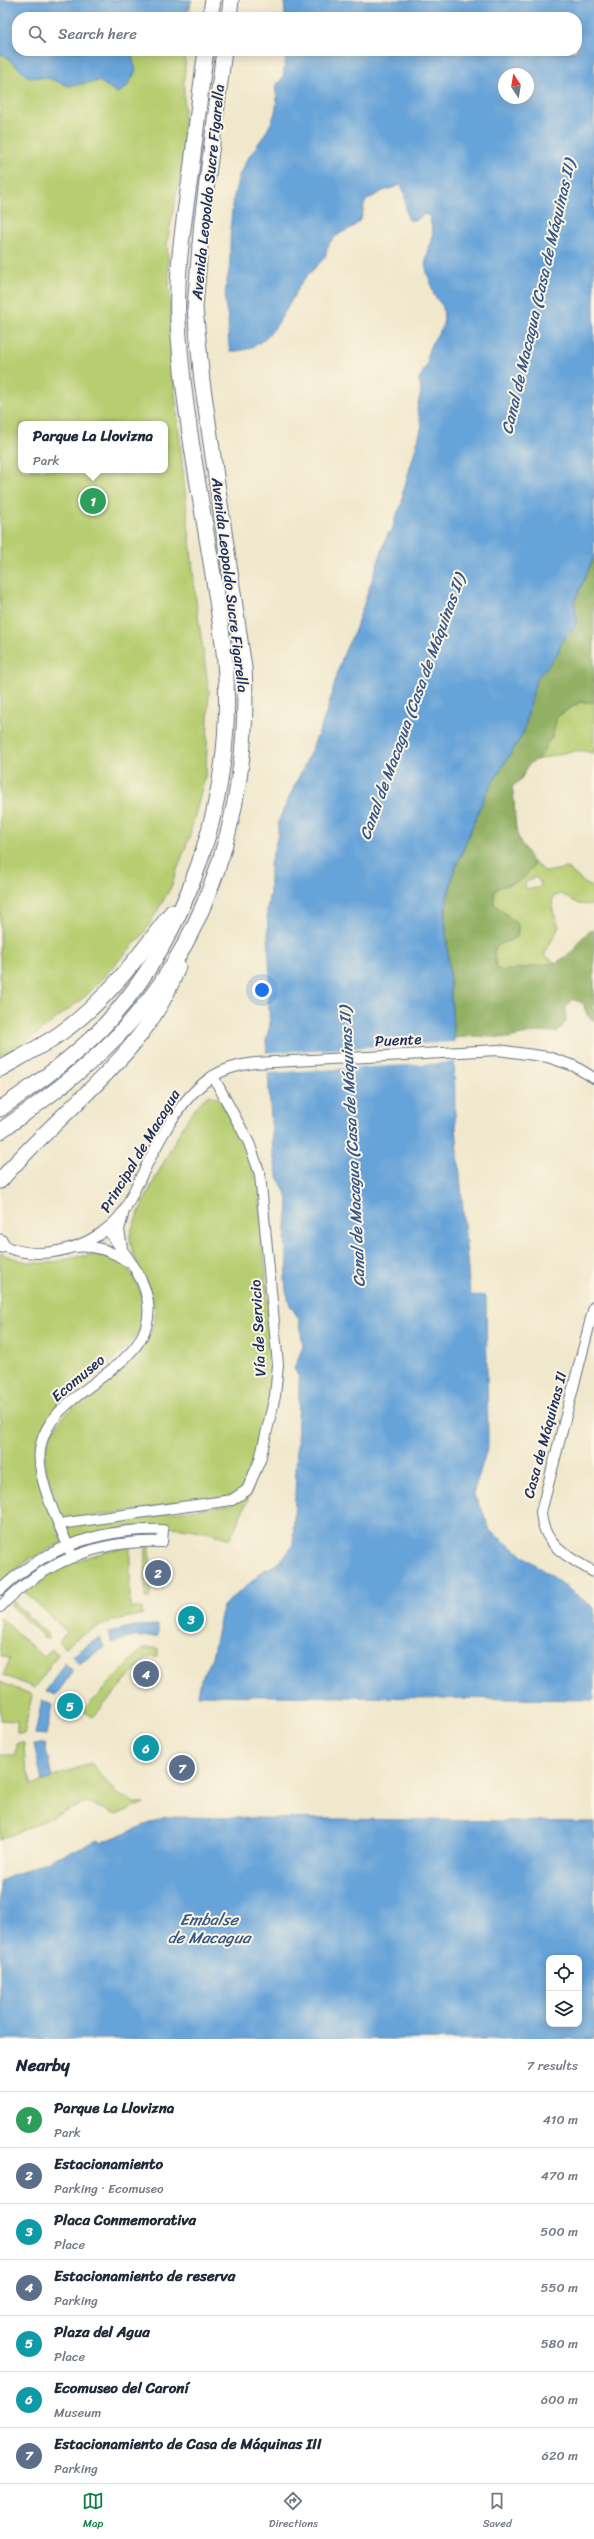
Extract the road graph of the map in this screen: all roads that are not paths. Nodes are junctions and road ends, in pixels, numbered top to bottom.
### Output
1 (212, 0) edge
2 (231, 0) edge
3 (211, 12) edge
4 (230, 12) edge
5 (205, 56) edge
6 (223, 56) edge
7 (187, 892) junction
8 (185, 941) junction
9 (255, 1063) joint
10 (0, 1069) edge
11 (213, 1076) junction
12 (594, 1078) edge
13 (0, 1109) edge
14 (0, 1132) edge
15 (2, 1178) edge
16 (124, 1211) junction
17 (107, 1229) junction
18 (1, 1244) edge
19 (67, 1249) junction
20 (124, 1254) junction
21 (130, 1263) junction
22 (594, 1307) edge
23 (59, 1524) junction
24 (67, 1545) junction
25 (72, 1556) junction
26 (594, 1572) edge
27 (0, 1590) edge
28 (0, 1607) edge

1 - 3 main road
2 - 4 main road
5 - 7 main road, Avenida Leopoldo Sucre Figarella
6 - 8 main road, Avenida Leopoldo Sucre Figarella
7 - 10 main road
7 - 13 main road, Avenida Leopoldo Sucre Figarella
8 - 14 main road, Avenida Leopoldo Sucre Figarella
8 - 15 main road
9 - 11 street, Principal de Macagua
9 - 12 street, Puente
11 - 16 street, Principal de Macagua
11 - 23 street, Vía de Servicio
16 - 17 street, Principal de Macagua
16 - 20 street, Ecomuseo
17 - 19 street, Principal de Macagua
17 - 20 street, Ecomuseo
18 - 19 street, Principal de Macagua
19 - 21 street
20 - 21 street, Ecomuseo
21 - 23 street, Ecomuseo
22 - 26 street, Casa de Máquinas II
23 - 24 street, Ecomuseo
24 - 25 street, Ecomuseo
24 - 25 street
24 - 27 street
25 - 28 street

